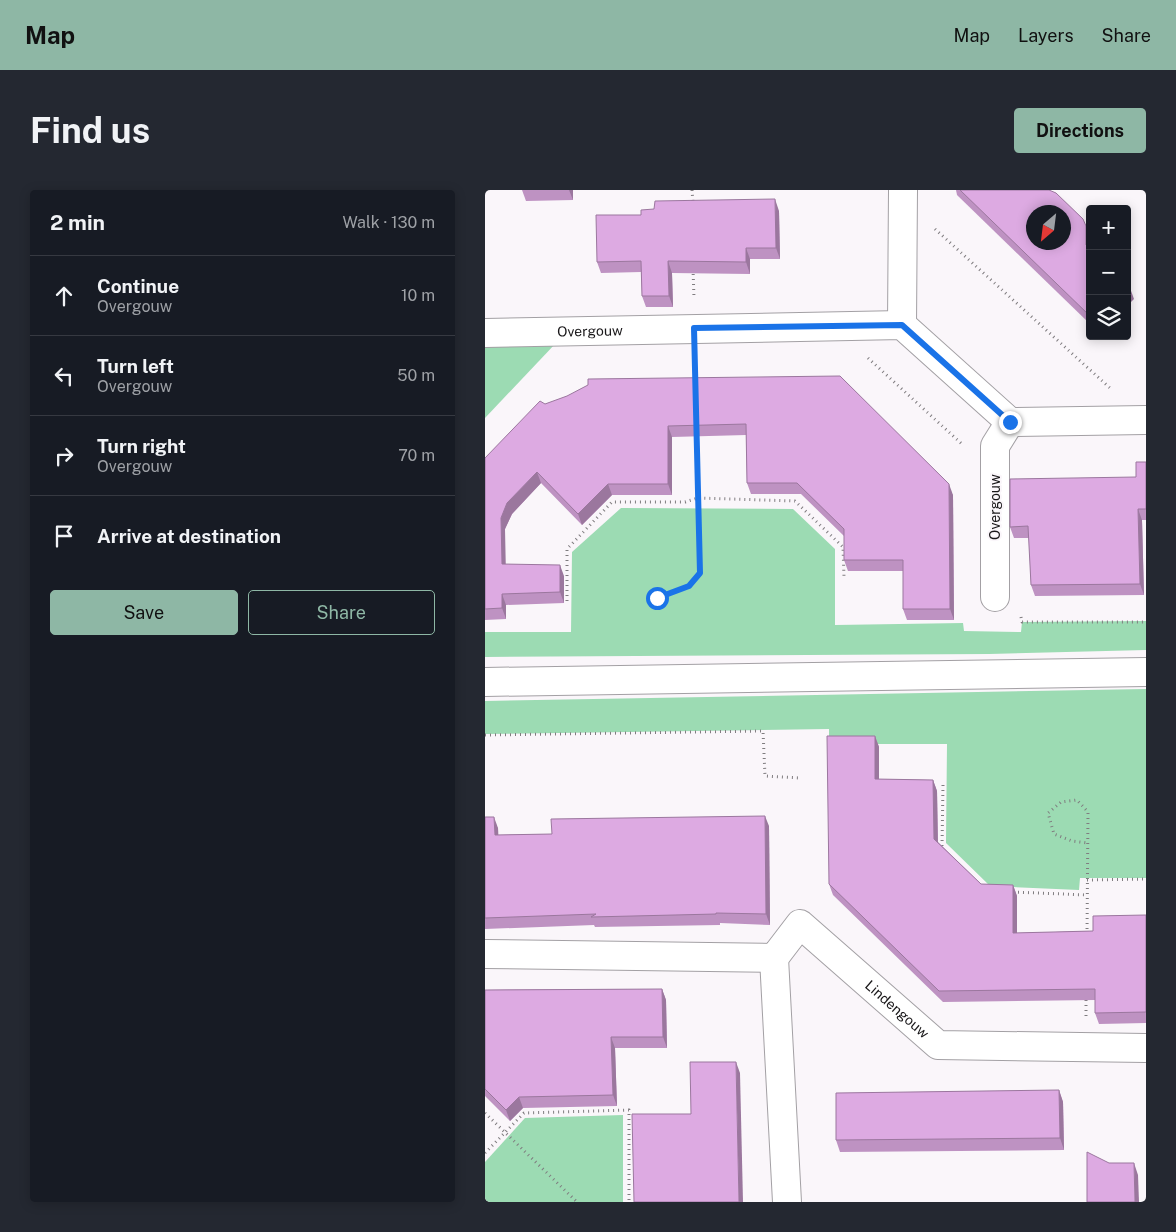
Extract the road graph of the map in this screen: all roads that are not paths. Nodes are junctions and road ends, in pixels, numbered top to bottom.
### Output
1 (903, 195) edge
2 (902, 325) junction
3 (485, 333) edge
4 (1146, 420) edge
5 (1010, 422) junction
6 (995, 597) road end
7 (1146, 672) edge
8 (485, 682) edge
9 (485, 954) edge
10 (774, 958) junction
11 (1146, 1048) edge
12 (787, 1202) edge

1 - 2 street
2 - 3 street, Overgouw
2 - 5 street
4 - 5 street
5 - 6 street, Overgouw
7 - 8 street
9 - 10 street
10 - 11 street, Lindengouw
10 - 12 street

